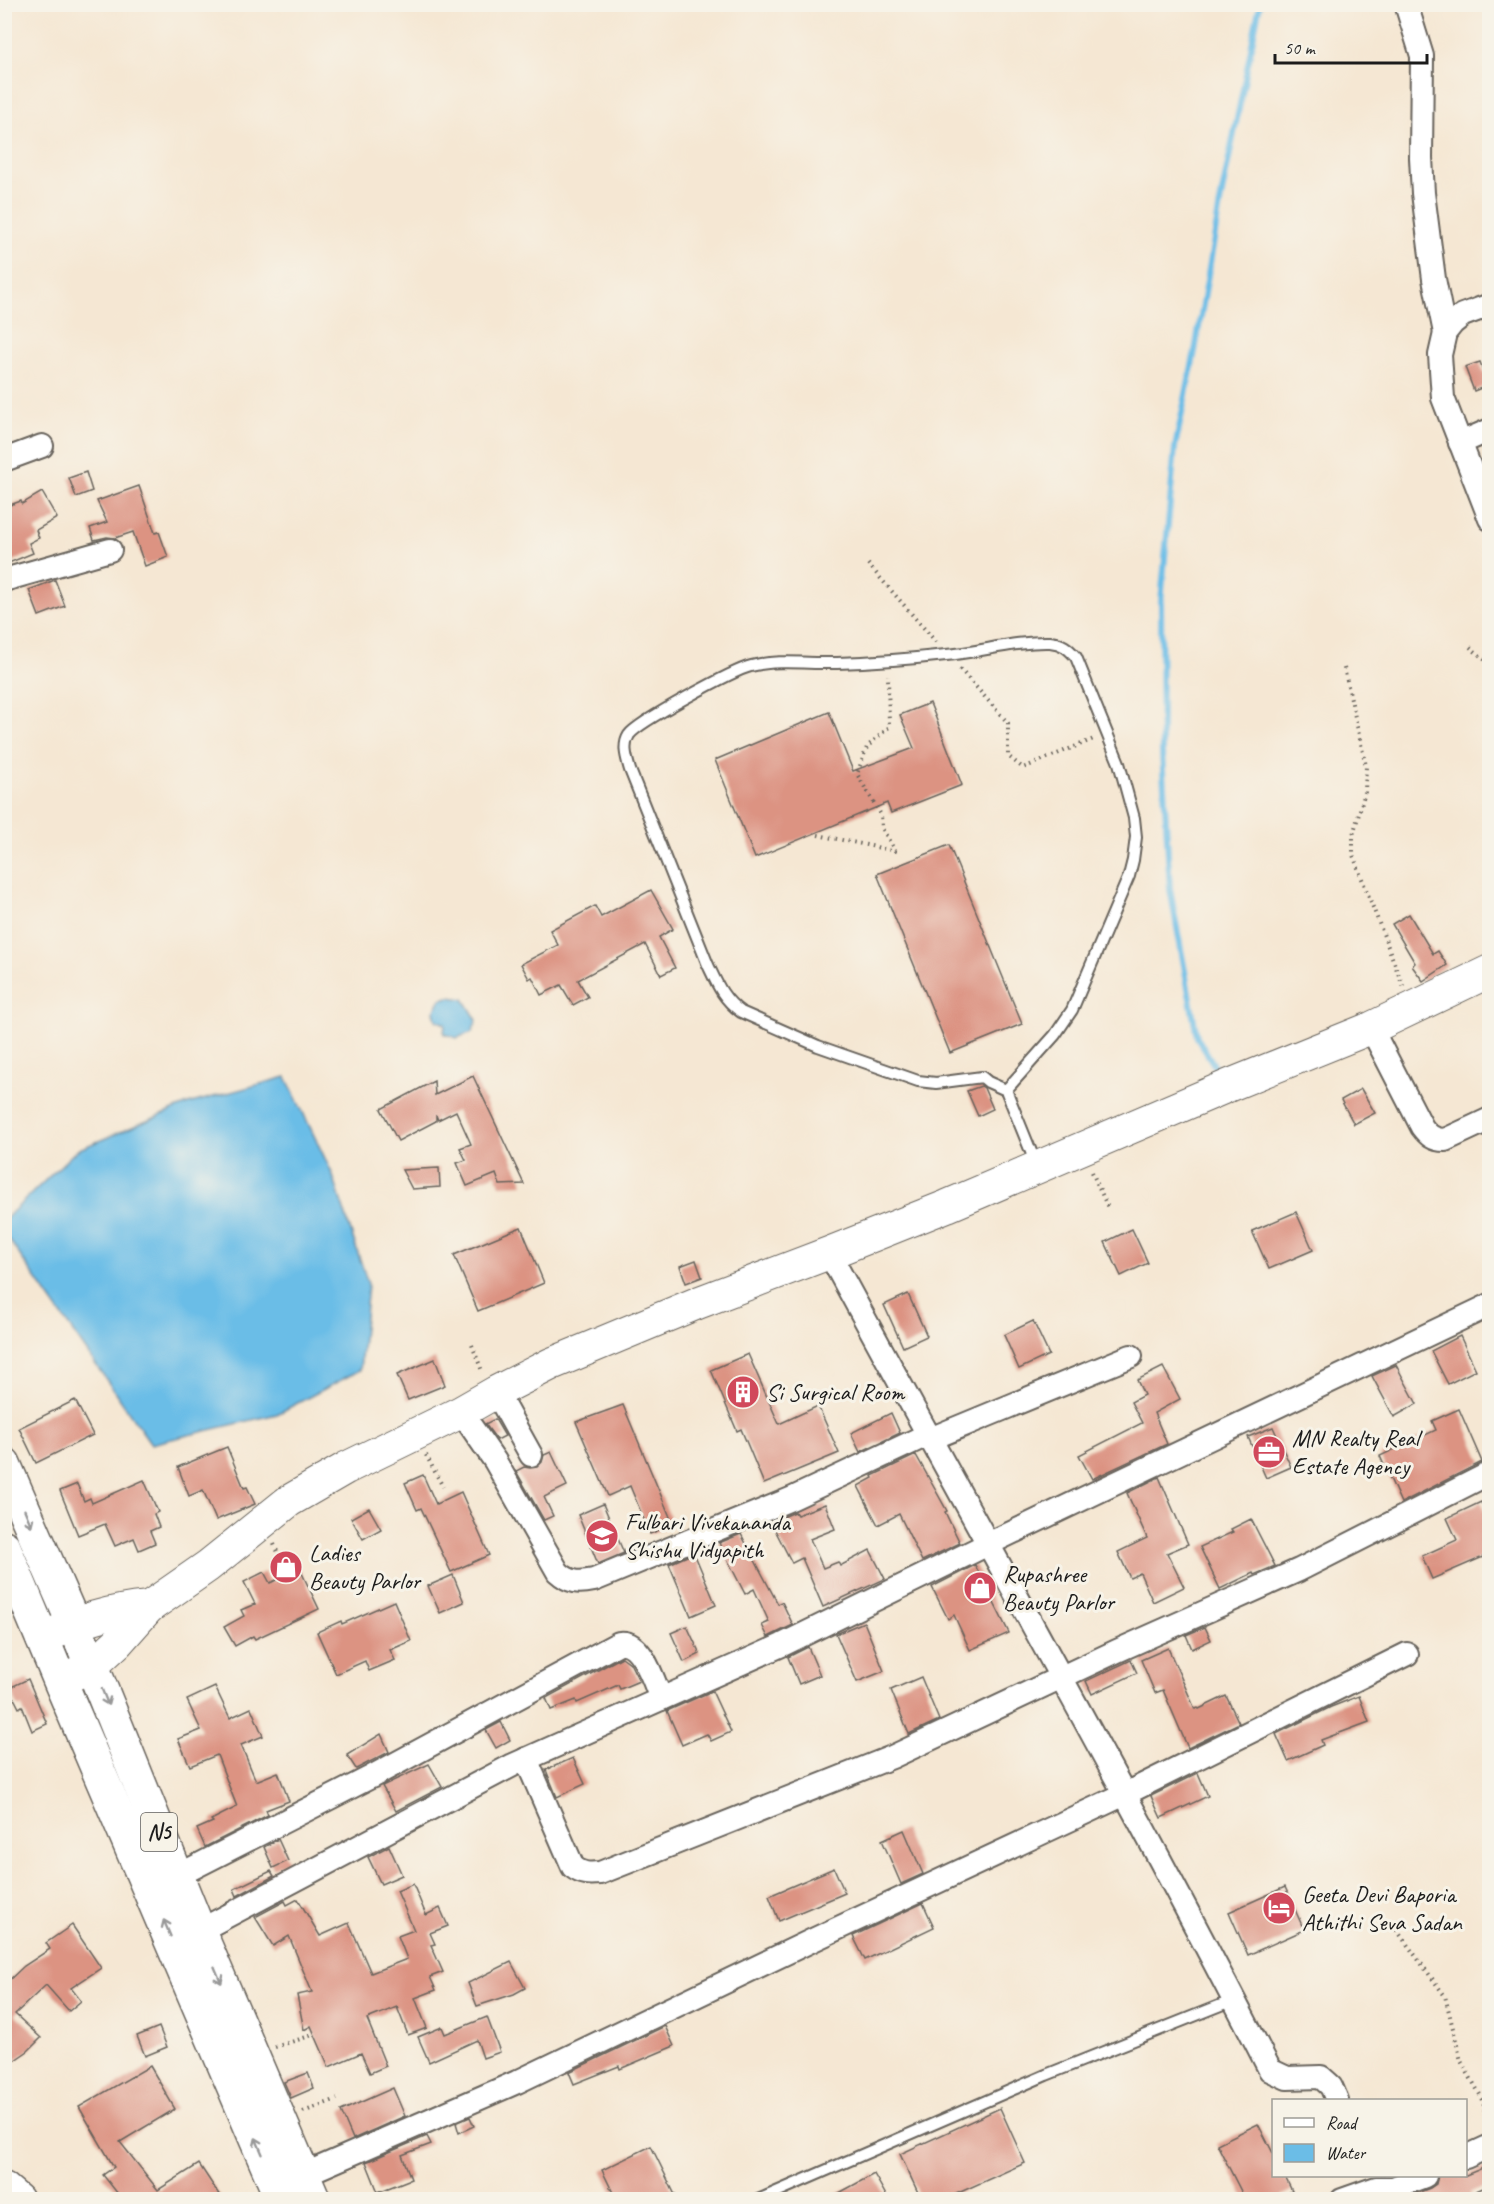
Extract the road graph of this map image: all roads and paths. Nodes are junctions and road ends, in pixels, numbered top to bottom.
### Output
1 (1406, 4) edge
2 (1490, 305) edge
3 (1445, 333) junction
4 (1490, 430) edge
5 (1460, 443) junction
6 (42, 446) dead end
7 (4, 460) edge
8 (1490, 519) edge
9 (110, 550) dead end
10 (4, 580) edge
11 (1470, 647) dead end
12 (887, 659) junction
13 (1490, 664) edge
14 (1344, 668) dead end
15 (1108, 733) junction
16 (1023, 768) dead end
17 (818, 836) dead end
18 (1490, 971) edge
19 (1412, 1009) junction
20 (1371, 1028) junction
21 (1006, 1090) junction
22 (1490, 1119) edge
23 (1082, 1149) junction
24 (1038, 1168) junction
25 (1108, 1208) dead end
26 (829, 1253) junction
27 (1490, 1305) edge
28 (1131, 1356) dead end
29 (496, 1392) junction
30 (461, 1412) junction
31 (415, 1433) junction
32 (929, 1437) junction
33 (531, 1455) dead end
34 (4, 1464) edge
35 (1490, 1473) edge
36 (443, 1488) dead end
37 (988, 1544) junction
38 (4, 1547) edge
39 (149, 1607) junction
40 (73, 1624) junction
41 (42, 1639) junction
42 (1407, 1654) dead end
43 (92, 1666) junction
44 (1062, 1678) junction
45 (60, 1681) junction
46 (662, 1699) junction
47 (526, 1759) junction
48 (1125, 1794) junction
49 (177, 1876) junction
50 (1393, 1925) dead end
51 (199, 1931) junction
52 (1234, 2000) junction
53 (313, 2035) dead end
54 (252, 2055) junction
55 (337, 2099) dead end
56 (1337, 2099) edge
57 (280, 2121) junction
58 (1489, 2139) edge
59 (1467, 2156) edge
60 (1420, 2177) edge
61 (308, 2187) edge
62 (1376, 2188) edge
63 (4, 2189) edge
64 (17, 2199) edge
65 (282, 2199) edge
66 (758, 2199) edge
67 (1342, 2199) edge

1 - 3 street
2 - 3 street
3 - 5 street
4 - 5 street
5 - 8 street
6 - 7 street
9 - 10 street
11 - 13 path
12 - 15 lane
12 - 17 path
12 - 21 lane
14 - 19 path
15 - 16 path
15 - 21 lane
18 - 19 main road
19 - 20 main road
20 - 22 street
20 - 23 main road
21 - 24 lane
23 - 24 main road
23 - 25 path
24 - 26 main road
26 - 29 main road
26 - 32 street
27 - 37 street
28 - 32 street
29 - 30 main road
29 - 33 street
30 - 31 main road
30 - 32 street
31 - 36 path
31 - 39 main road
32 - 37 street
34 -> 40 highway, N5
35 - 44 street
37 - 44 street
37 - 46 street
38 - 41 highway, N5
39 - 40 main road
39 - 43 main road
40 - 41 main road
40 - 43 highway, N5
41 - 45 highway, N5
42 - 48 street
43 - 45 main road
43 -> 49 highway, N5
44 - 47 street
44 - 48 street
65 -> 45 highway, N5
46 - 47 street
46 - 49 street
47 - 51 street
48 - 52 street
48 - 61 street
49 - 51 highway, N5
50 - 58 path
51 -> 54 highway, N5
52 - 56 street
52 - 66 lane
53 - 54 path
54 - 57 highway, N5
55 - 57 path
57 - 61 highway, N5
58 - 59 street
60 - 62 street
62 - 67 street
63 - 64 highway

